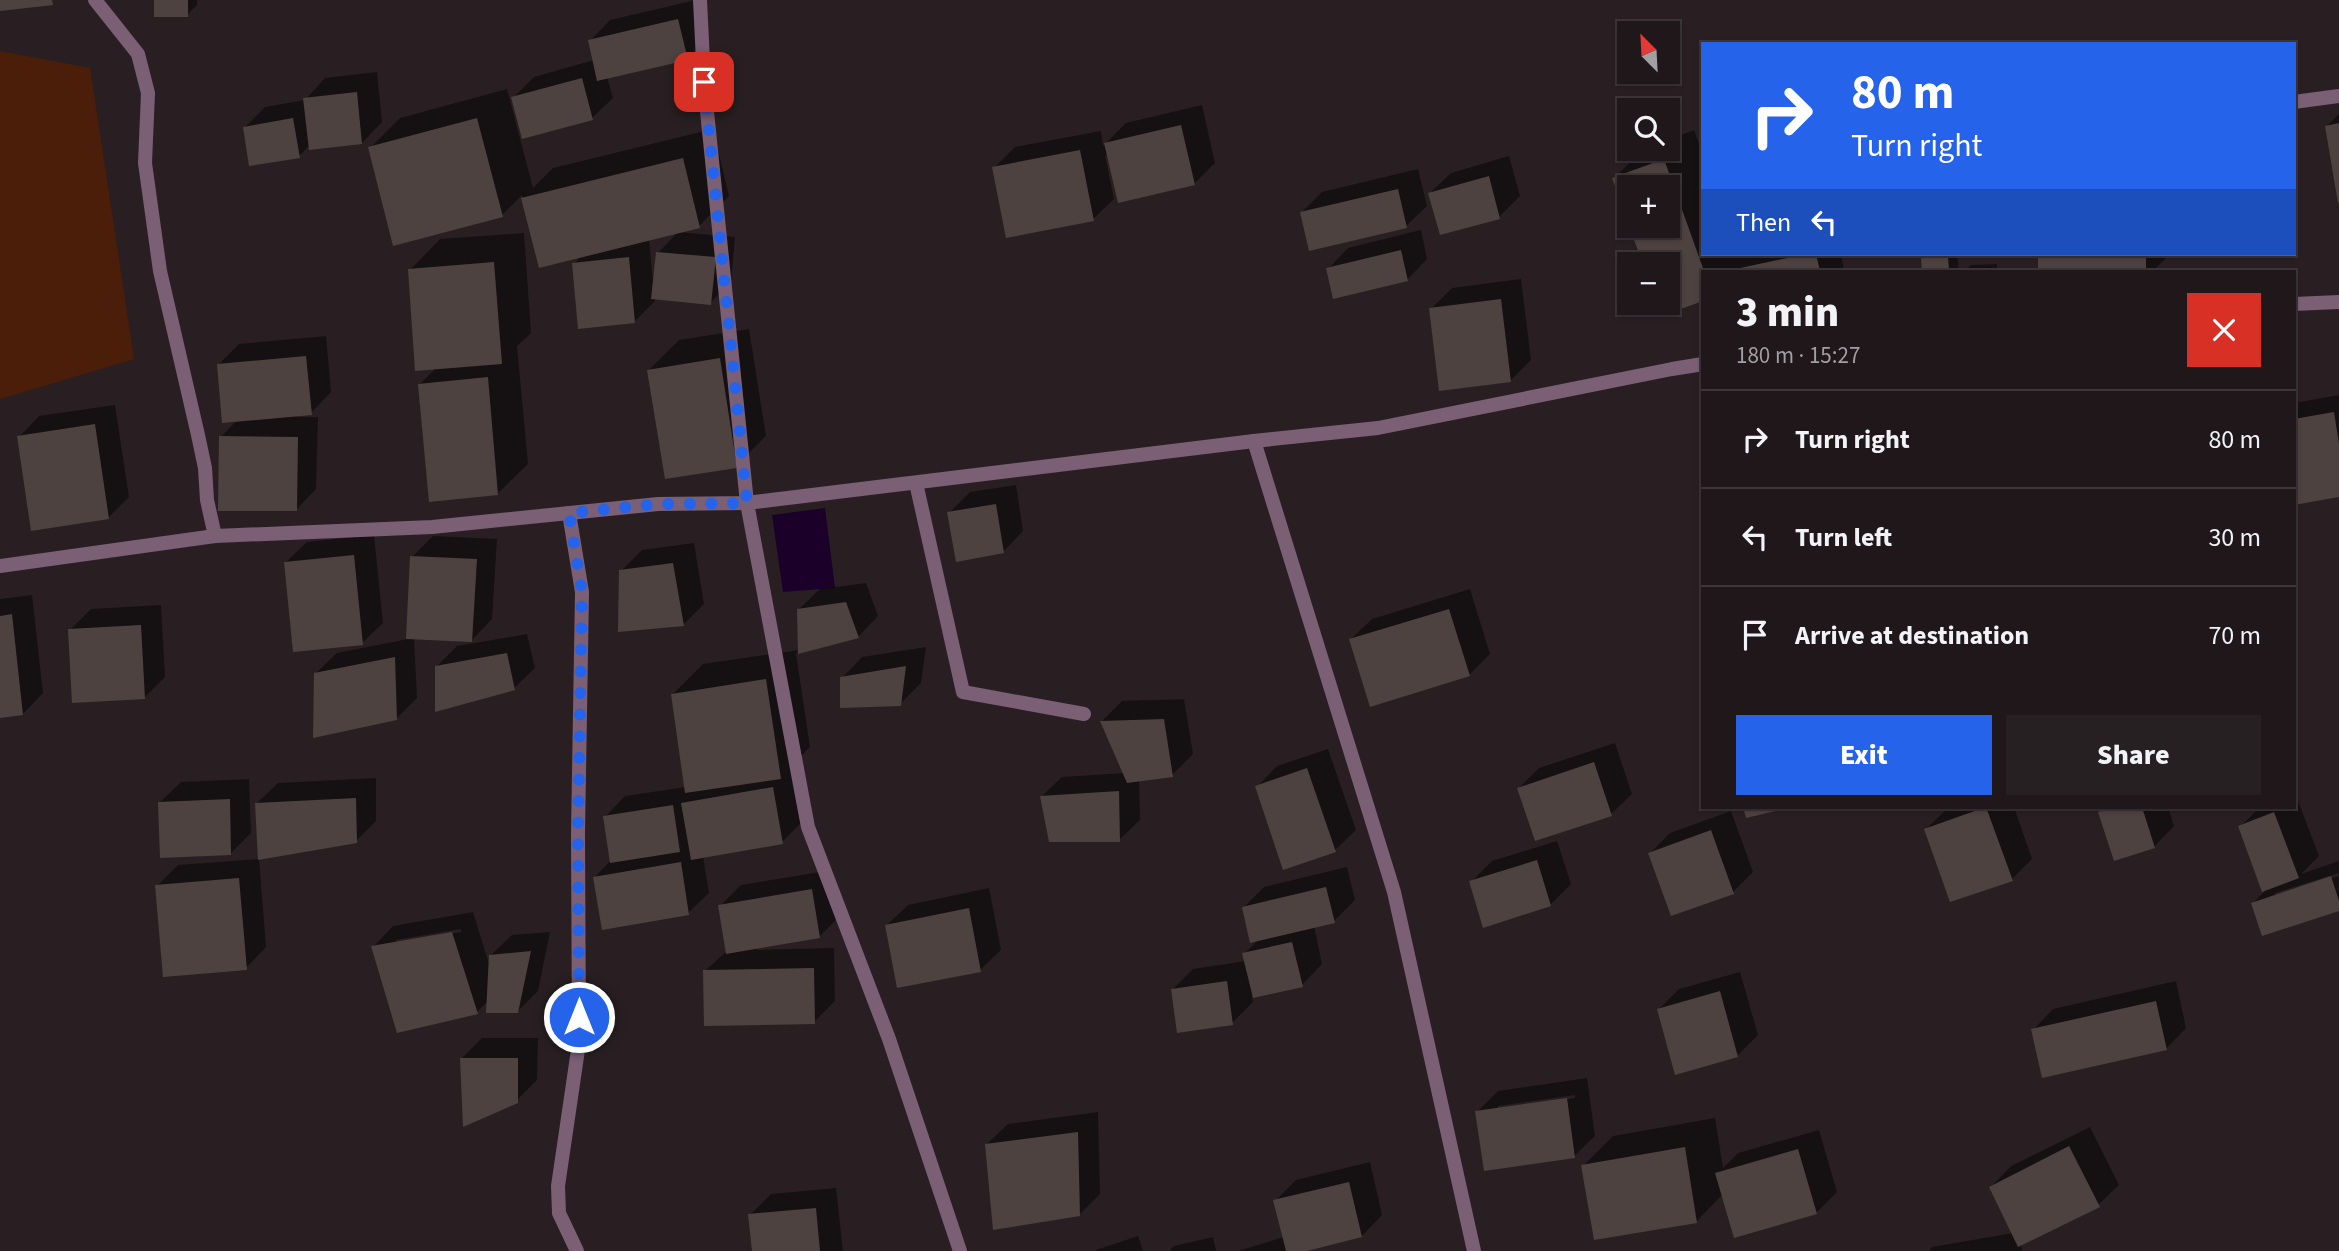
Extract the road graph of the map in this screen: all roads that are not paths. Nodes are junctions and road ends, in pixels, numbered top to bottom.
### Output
1 (95, 0) edge
2 (700, 0) edge
3 (2339, 96) edge
4 (2296, 102) edge
5 (2339, 302) edge
6 (2296, 304) edge
7 (1701, 365) edge
8 (1254, 441) junction
9 (916, 483) junction
10 (747, 503) junction
11 (569, 513) junction
12 (215, 536) junction
13 (0, 566) edge
14 (1084, 714) dead end
15 (577, 1251) edge
16 (960, 1251) edge
17 (1474, 1251) edge

1 - 12 street
2 - 10 street
3 - 4 street
5 - 6 street
7 - 8 street
8 - 9 street
8 - 17 street
9 - 10 street
9 - 14 street
10 - 11 street
10 - 16 street
11 - 12 street
11 - 15 street
12 - 13 street

